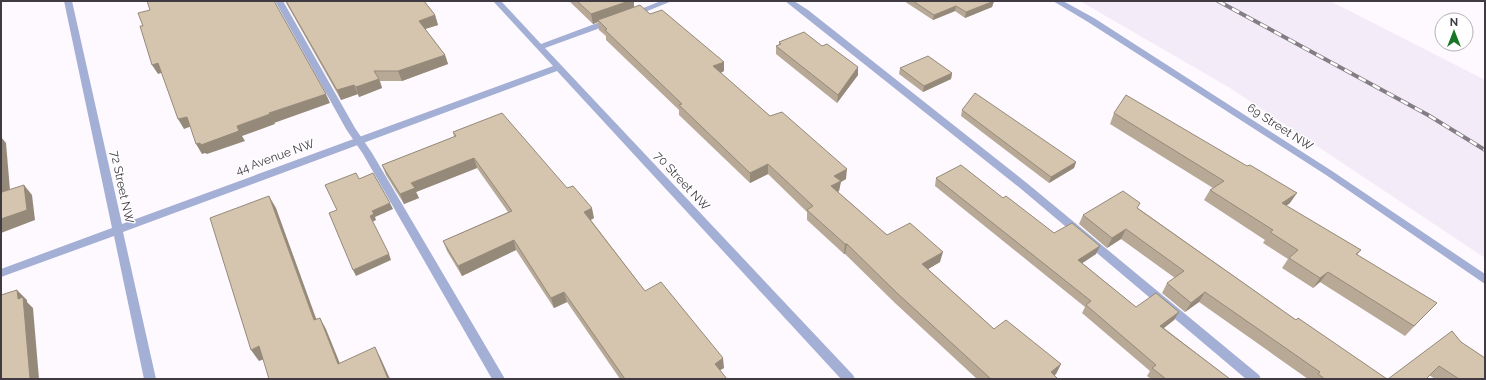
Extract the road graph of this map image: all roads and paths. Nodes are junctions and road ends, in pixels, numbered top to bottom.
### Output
1 (68, 1) edge
2 (279, 1) edge
3 (497, 1) edge
4 (668, 1) edge
5 (789, 1) edge
6 (1057, 1) edge
7 (540, 47) junction
8 (559, 67) junction
9 (359, 141) junction
10 (118, 228) junction
11 (1, 272) edge
12 (1485, 280) edge
13 (150, 379) edge
14 (499, 379) edge
15 (849, 379) edge
16 (1255, 379) edge

1 - 10 street, 72 Street NW
2 - 9 street
3 - 7 street, 70 Street NW
4 - 7 street
5 - 16 street
6 - 12 street, 69 Street NW
7 - 8 street, 70 Street NW
8 - 9 street, 44 Avenue NW
8 - 15 street, 70 Street NW
9 - 10 street, 44 Avenue NW
9 - 14 street
10 - 11 street, 44 Avenue NW
10 - 13 street, 72 Street NW

